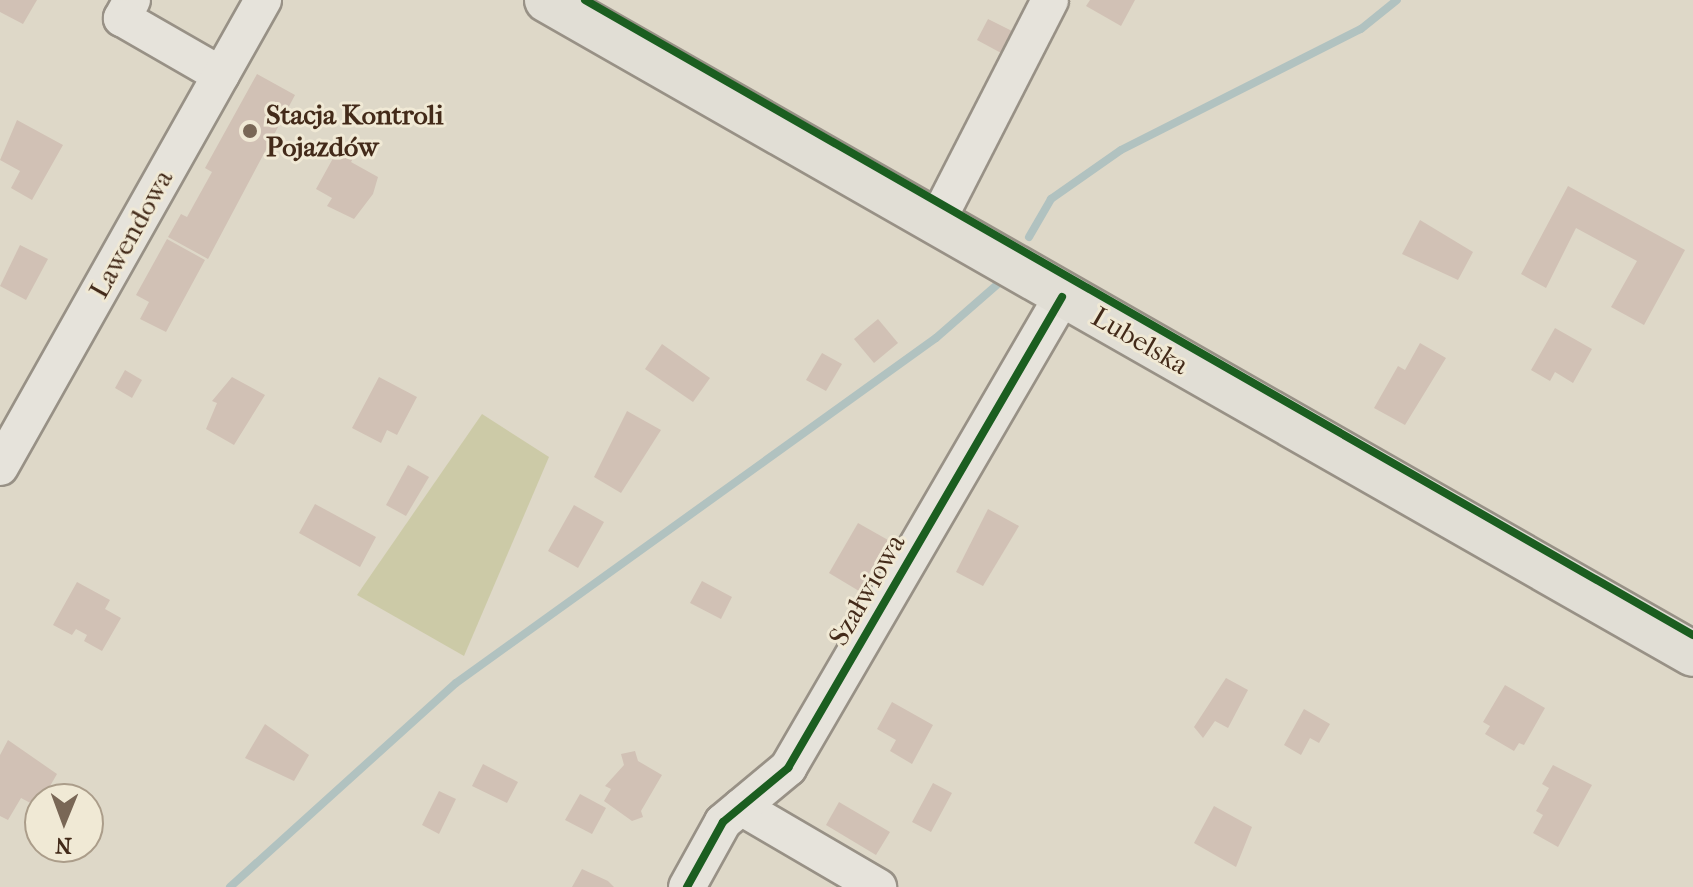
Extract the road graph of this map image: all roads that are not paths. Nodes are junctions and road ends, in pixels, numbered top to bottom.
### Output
1 (132, 0) edge
2 (263, 0) edge
3 (547, 0) edge
4 (1050, 0) edge
5 (221, 75) junction
6 (936, 223) junction
7 (1062, 297) junction
8 (0, 467) edge
9 (1693, 654) edge
10 (741, 807) junction
11 (687, 887) edge
12 (878, 887) edge

1 - 5 street
2 - 5 street, Lawendowa
3 - 6 main road, Lubelska
4 - 6 street
5 - 8 street, Lawendowa
6 - 7 main road, Lubelska
7 - 9 main road, Lubelska
7 - 10 street, Szałwiowa
10 - 11 street, Szałwiowa
10 - 12 street

